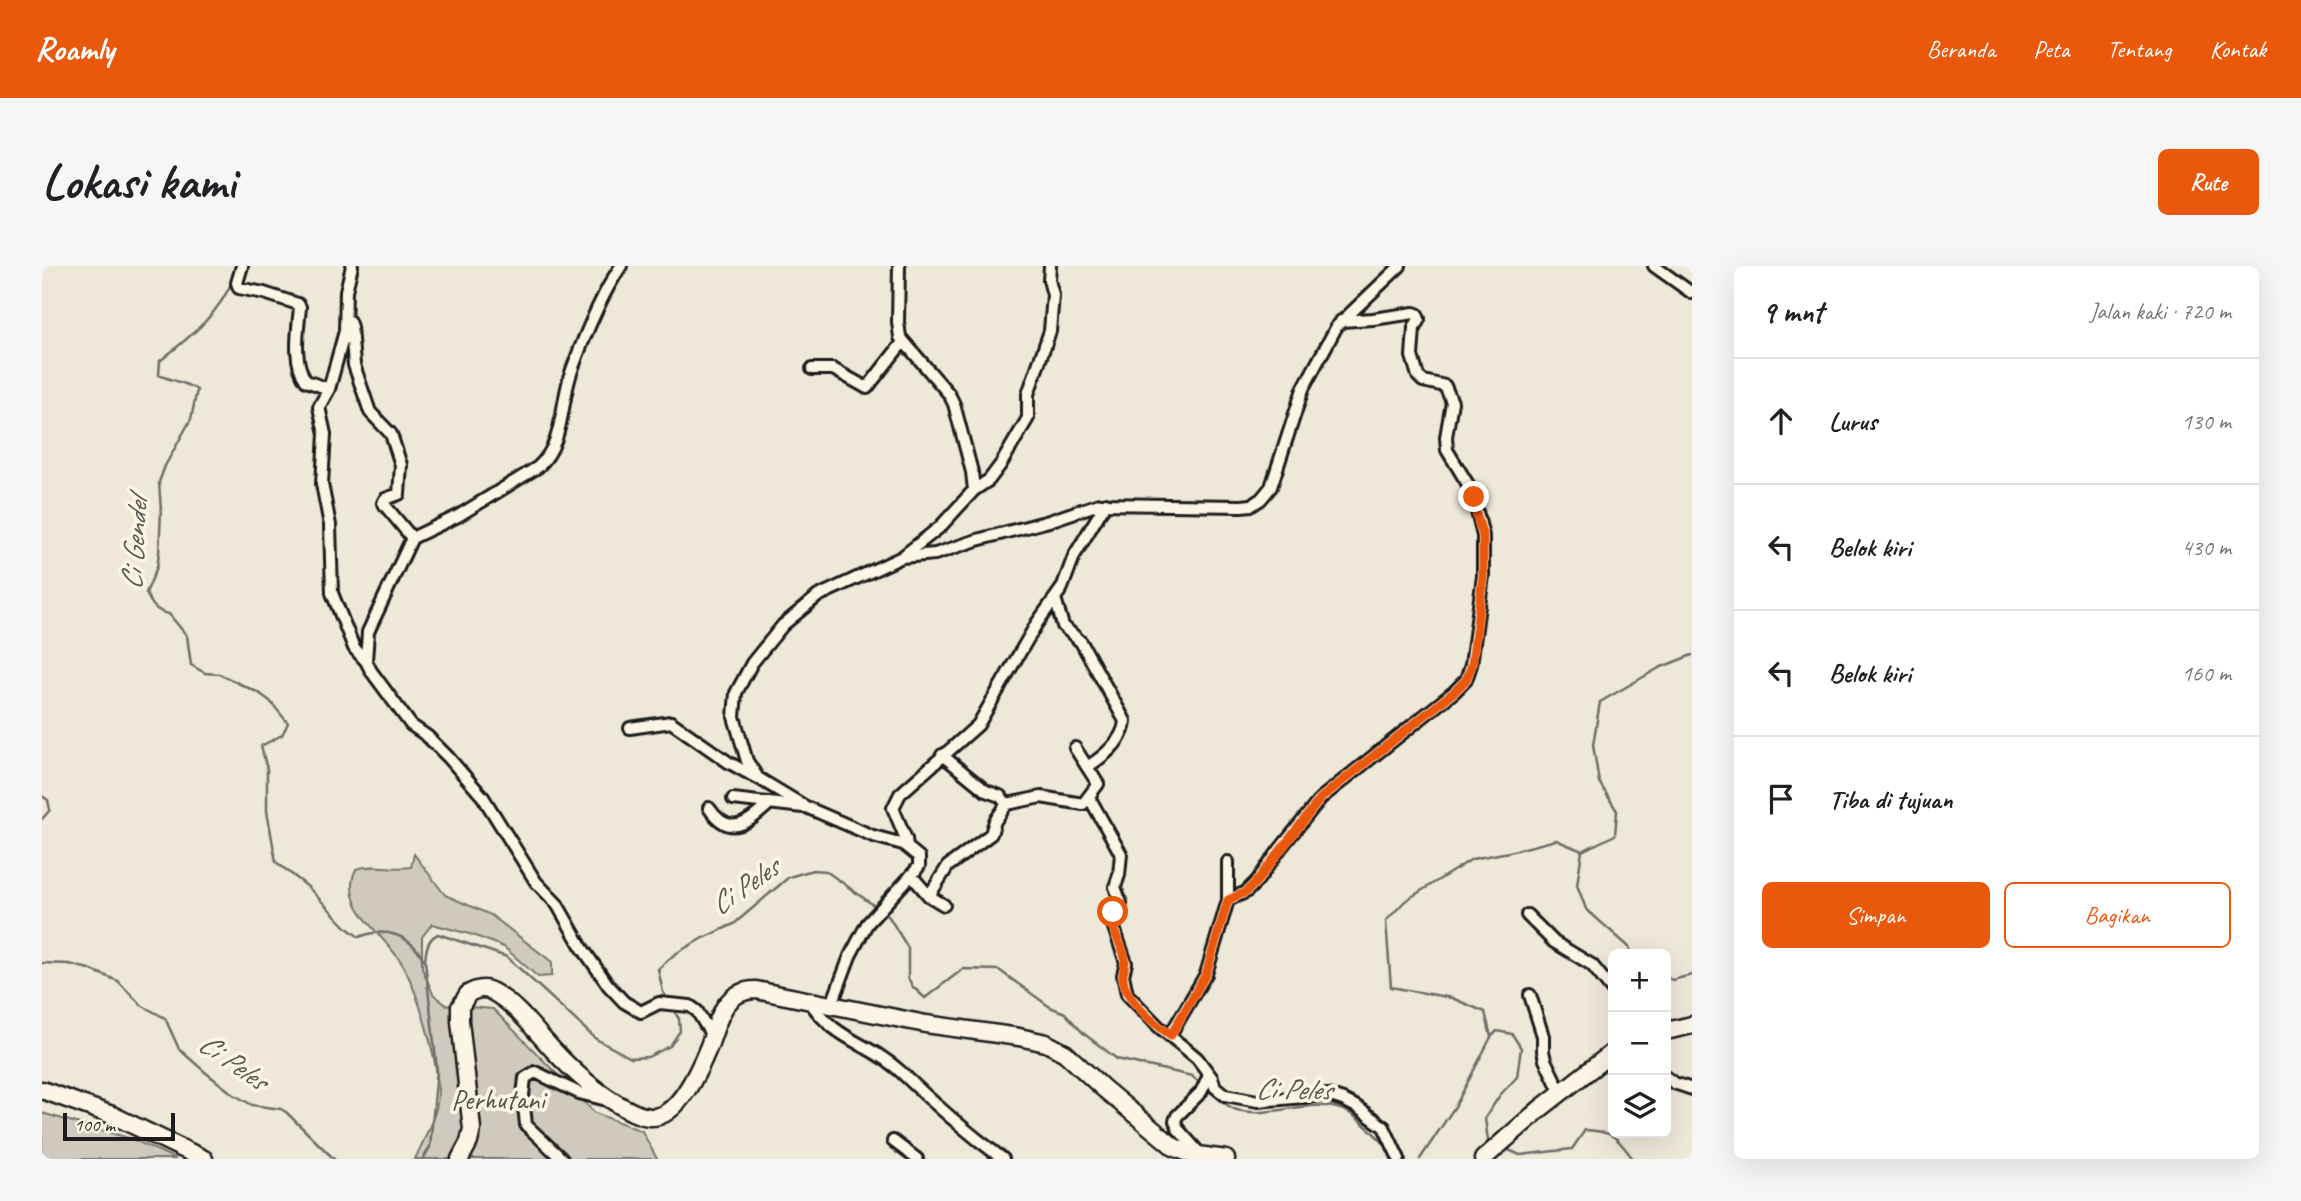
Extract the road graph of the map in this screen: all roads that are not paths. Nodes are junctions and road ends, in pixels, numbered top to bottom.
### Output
1 (242, 266) edge
2 (352, 266) edge
3 (621, 266) edge
4 (899, 266) edge
5 (1050, 266) edge
6 (1400, 266) edge
7 (1657, 267) edge
8 (1692, 293) edge
9 (345, 316) junction
10 (1341, 321) junction
11 (903, 342) junction
12 (812, 369) dead end
13 (328, 389) junction
14 (974, 490) junction
15 (1106, 503) junction
16 (412, 538) junction
17 (902, 557) junction
18 (1055, 598) junction
19 (366, 661) junction
20 (630, 728) dead end
21 (1075, 748) dead end
22 (942, 755) junction
23 (1087, 767) junction
24 (758, 778) junction
25 (1089, 797) junction
26 (733, 799) dead end
27 (769, 804) junction
28 (1007, 804) junction
29 (806, 807) junction
30 (709, 808) dead end
31 (907, 846) junction
32 (1228, 862) dead end
33 (911, 875) junction
34 (929, 896) junction
35 (1228, 900) junction
36 (944, 905) dead end
37 (1527, 915) dead end
38 (1608, 985) edge
39 (1530, 996) dead end
40 (837, 1005) junction
41 (813, 1006) junction
42 (1692, 1025) edge
43 (1671, 1030) edge
44 (712, 1035) junction
45 (1171, 1035) junction
46 (1608, 1056) edge
47 (1671, 1081) edge
48 (1206, 1082) junction
49 (1692, 1089) edge
50 (42, 1090) edge
51 (1561, 1093) junction
52 (611, 1100) junction
53 (893, 1141) dead end
54 (1493, 1150) edge
55 (1203, 1157) junction
56 (204, 1159) edge
57 (460, 1159) edge
58 (562, 1159) edge
59 (917, 1159) edge
60 (1003, 1159) edge
61 (1226, 1159) edge
62 (1399, 1159) edge

1 - 13 street
2 - 9 street
3 - 16 street
4 - 11 street
5 - 14 street
6 - 10 street
7 - 8 street
9 - 13 street
9 - 16 street
10 - 15 street
10 - 35 street
11 - 12 street
11 - 14 street
13 - 19 street
14 - 17 street
15 - 17 street
15 - 18 street
16 - 19 street
17 - 24 street
18 - 22 street
18 - 23 street
19 - 44 street
20 - 24 street
21 - 23 street
22 - 28 street
22 - 31 street
23 - 25 street
24 - 29 street
25 - 28 street
25 - 45 street
26 - 27 street
27 - 29 street
27 - 30 street
28 - 34 street
29 - 31 street
31 - 33 street
32 - 35 street
33 - 34 street
33 - 40 street
34 - 36 street
35 - 45 street
37 - 38 street
39 - 51 street
40 - 41 highway
40 - 55 highway
41 - 44 highway
41 - 60 street
42 - 43 highway
44 - 52 highway
45 - 48 street
46 - 51 highway
47 - 49 street
48 - 55 street
48 - 62 street
50 - 56 highway
51 - 54 highway
52 - 57 highway
52 - 58 street
53 - 59 street
55 - 61 highway

